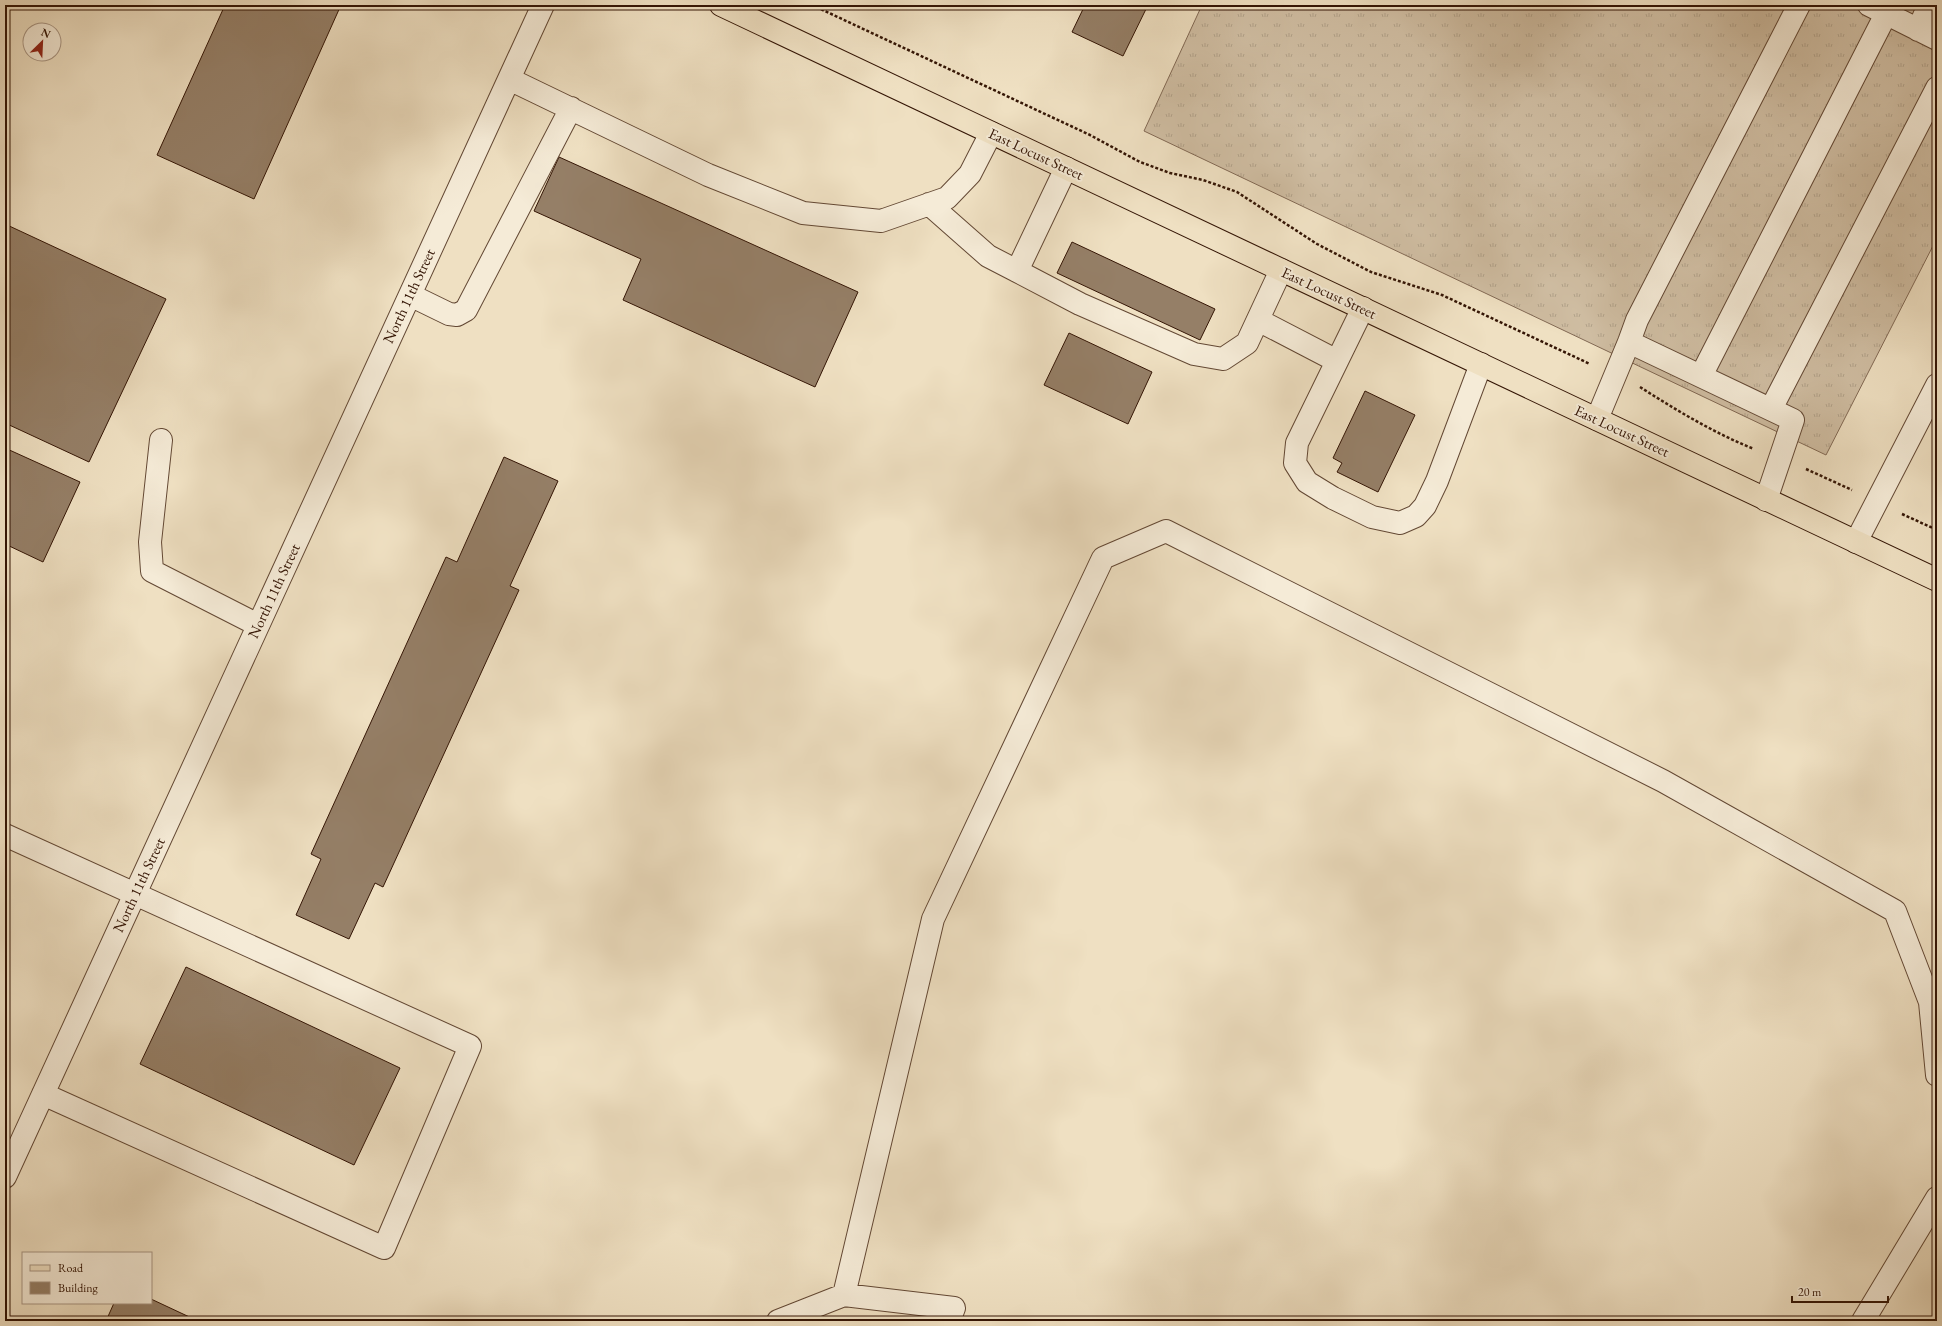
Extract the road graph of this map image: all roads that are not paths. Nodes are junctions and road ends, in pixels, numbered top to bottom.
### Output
1 (543, 5) edge
2 (721, 5) edge
3 (1799, 5) edge
4 (1929, 5) edge
5 (1877, 9) edge
6 (1918, 30) junction
7 (1937, 39) edge
8 (509, 79) junction
9 (1937, 88) edge
10 (571, 108) junction
11 (991, 132) junction
12 (1066, 168) junction
13 (929, 204) junction
14 (1281, 270) junction
15 (1017, 271) junction
16 (410, 295) junction
17 (1363, 308) junction
18 (1258, 320) junction
19 (1630, 342) junction
20 (1337, 361) junction
21 (1481, 364) junction
22 (1701, 376) junction
23 (1937, 385) edge
24 (1771, 409) junction
25 (1596, 419) junction
26 (161, 440) dead end
27 (1766, 500) junction
28 (1856, 542) junction
29 (1937, 580) edge
30 (258, 626) junction
31 (5, 835) edge
32 (134, 895) junction
33 (1937, 1075) edge
34 (43, 1094) junction
35 (6, 1172) edge
36 (1937, 1198) edge
37 (844, 1295) junction
38 (778, 1321) edge
39 (949, 1321) edge
40 (1863, 1321) edge

1 - 8 street, North 11th Street
2 - 11 main road, East Locust Street
3 - 19 street
4 - 6 street
5 - 6 street
5 - 22 street
6 - 7 street
8 - 10 street
8 - 16 street, North 11th Street
9 - 24 street
10 - 13 street
10 - 16 street
11 - 12 main road, East Locust Street
11 - 13 street
12 - 14 main road, East Locust Street
12 - 15 street
13 - 15 street
14 - 17 main road, East Locust Street
14 - 18 street
15 - 18 street
16 - 30 street, North 11th Street
17 - 20 street
17 - 21 main road, East Locust Street
18 - 20 street
19 - 22 street
19 - 25 street
20 - 21 street
21 - 25 main road, East Locust Street
22 - 24 street
23 - 28 street
24 - 27 street
25 - 27 main road, East Locust Street
26 - 30 street
27 - 28 main road, East Locust Street
28 - 29 main road, East Locust Street
30 - 32 street, North 11th Street
31 - 32 street
32 - 34 street, North 11th Street
32 - 34 street
33 - 37 street
34 - 35 street, North 11th Street
36 - 40 street
37 - 38 street
37 - 39 street

